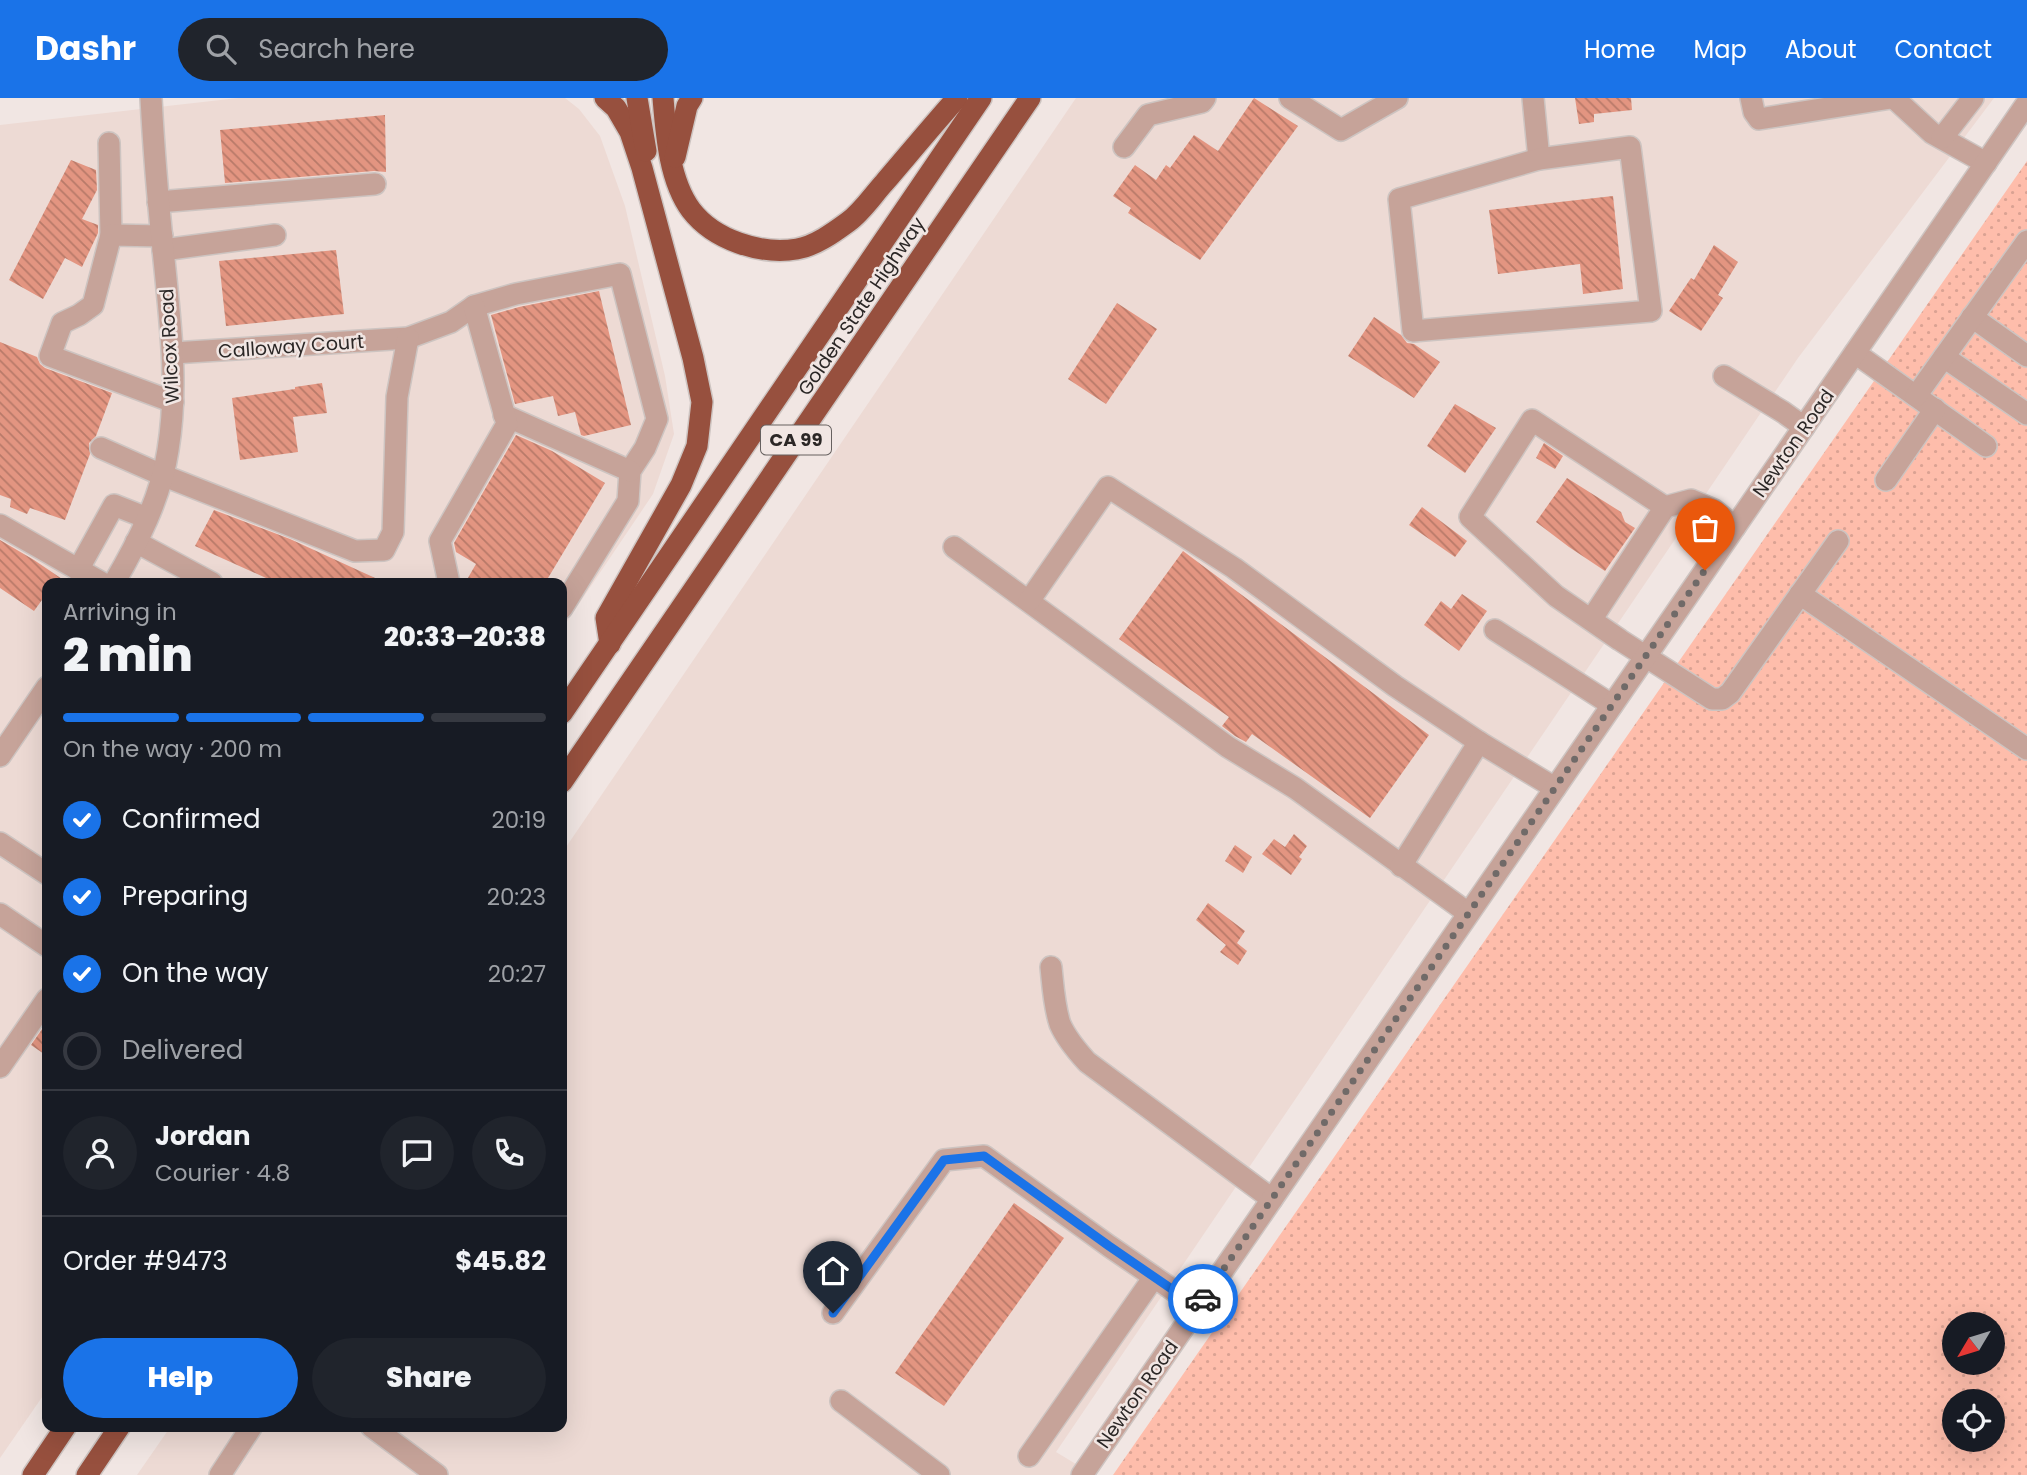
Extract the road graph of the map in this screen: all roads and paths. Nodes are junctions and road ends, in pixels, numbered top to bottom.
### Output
1 (151, 98) edge
2 (605, 98) edge
3 (637, 98) edge
4 (663, 98) edge
5 (692, 98) edge
6 (957, 98) edge
7 (981, 98) edge
8 (1030, 98) edge
9 (1205, 98) edge
10 (1290, 98) edge
11 (1396, 98) edge
12 (1533, 98) edge
13 (1751, 98) edge
14 (1893, 98) edge
15 (1973, 98) edge
16 (2027, 103) edge
17 (1942, 138) junction
18 (109, 143) dead end
19 (1124, 147) dead end
20 (1539, 159) junction
21 (1986, 163) junction
22 (673, 166) junction
23 (642, 168) junction
24 (375, 184) dead end
25 (158, 202) junction
26 (111, 235) junction
27 (275, 235) dead end
28 (2027, 241) edge
29 (162, 243) junction
30 (474, 306) junction
31 (1972, 317) junction
32 (408, 338) junction
33 (173, 353) junction
34 (1855, 354) junction
35 (2027, 356) edge
36 (1944, 357) junction
37 (1724, 376) dead end
38 (1916, 396) junction
39 (173, 401) junction
40 (1935, 409) junction
41 (2027, 414) edge
42 (504, 415) junction
43 (1804, 427) junction
44 (1986, 446) dead end
45 (101, 447) dead end
46 (630, 471) junction
47 (162, 475) junction
48 (1886, 480) dead end
49 (1665, 507) junction
50 (146, 518) junction
51 (0, 525) edge
52 (1735, 527) junction
53 (1838, 541) dead end
54 (136, 542) junction
55 (954, 547) dead end
56 (78, 570) junction
57 (93, 578) edge
58 (117, 578) edge
59 (203, 578) edge
60 (448, 578) edge
61 (1800, 594) junction
62 (567, 600) edge
63 (1029, 601) junction
64 (1591, 620) junction
65 (1495, 630) dead end
66 (610, 644) junction
67 (1646, 656) junction
68 (42, 694) edge
69 (1612, 705) junction
70 (567, 706) edge
71 (1479, 742) junction
72 (2027, 749) edge
73 (0, 756) edge
74 (567, 775) edge
75 (1555, 788) junction
76 (0, 843) edge
77 (1402, 866) junction
78 (42, 871) edge
79 (1468, 913) junction
80 (0, 914) edge
81 (42, 943) edge
82 (1051, 967) dead end
83 (42, 1006) edge
84 (0, 1067) edge
85 (1272, 1199) junction
86 (1154, 1277) junction
87 (1198, 1307) junction
88 (833, 1313) dead end
89 (841, 1401) dead end
90 (62, 1432) edge
91 (116, 1432) edge
92 (248, 1432) edge
93 (379, 1432) edge
94 (1029, 1456) dead end
95 (33, 1475) edge
96 (87, 1475) edge
97 (220, 1475) edge
98 (438, 1475) edge
99 (939, 1475) edge
100 (1082, 1475) edge

1 - 25 street, Wilcox Road
2 - 23 highway
3 - 23 highway
4 - 22 highway
5 - 22 highway
6 - 22 highway
7 - 66 highway, Golden State Highway / CA 99
8 - 74 highway, Golden State Highway / CA 99
9 - 19 street
10 - 11 street
12 - 20 street
13 - 14 street
14 - 17 street
15 - 17 street
16 - 21 street, Newton Road
17 - 21 street
18 - 26 street
20 - 20 street
21 - 34 street, Newton Road
23 - 66 highway
24 - 25 street
25 - 29 street, Wilcox Road
26 - 29 street
26 - 39 street
27 - 29 street
28 - 31 street
29 - 33 street, Wilcox Road
30 - 32 street, Calloway Court
30 - 42 street
30 - 46 street, Calloway Court
31 - 35 street
31 - 36 street
32 - 33 street, Calloway Court
32 - 47 street
33 - 39 street, Wilcox Road
34 - 38 street
34 - 43 street, Newton Road
36 - 38 street
36 - 41 street
37 - 43 street
38 - 40 street
39 - 47 street, Wilcox Road
40 - 44 street
40 - 48 street
42 - 46 street
42 - 60 street
43 - 52 street, Newton Road
45 - 47 street
46 - 62 street
47 - 50 street, Wilcox Road
49 - 52 street
49 - 64 street
49 - 64 street
50 - 54 street, Wilcox Road
50 - 56 street
51 - 56 street
52 - 67 street, Newton Road
53 - 61 street
54 - 58 street, Wilcox Road
54 - 59 street
55 - 63 street
56 - 57 street
61 - 67 street
61 - 72 street
63 - 71 street
63 - 77 street
64 - 67 street
65 - 69 street
66 - 70 highway, Golden State Highway / CA 99
67 - 69 street, Newton Road
68 - 73 street
69 - 75 street, Newton Road
71 - 75 street
71 - 77 street
75 - 79 street, Newton Road
76 - 78 street
77 - 79 street
79 - 85 street, Newton Road
80 - 81 street
82 - 85 street
83 - 84 street
85 - 87 street, Newton Road
86 - 87 street
86 - 88 street
86 - 94 street
87 - 100 street, Newton Road
89 - 99 street
90 - 95 highway
91 - 96 highway
92 - 97 street
93 - 98 street

